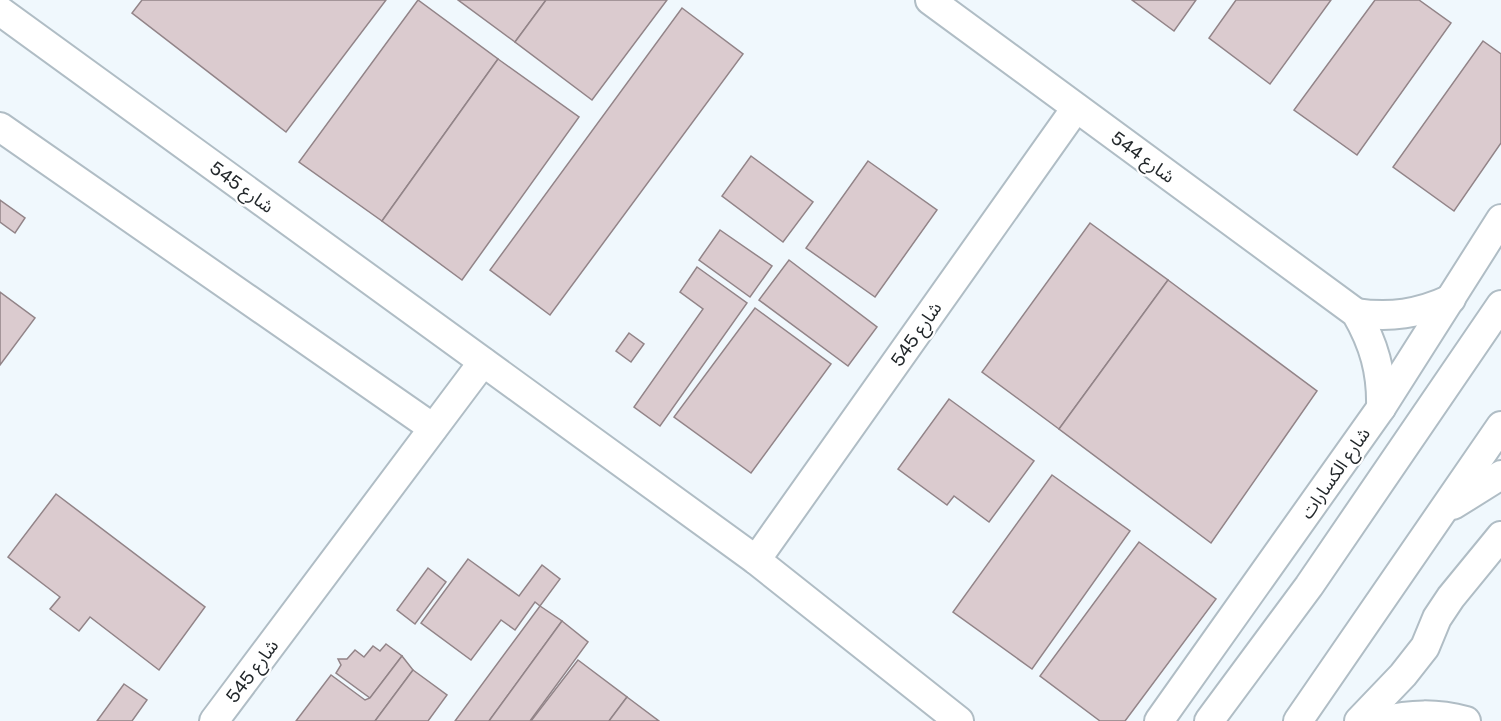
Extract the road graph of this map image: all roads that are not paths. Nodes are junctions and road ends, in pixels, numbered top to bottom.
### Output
1 (930, 0) edge
2 (0, 11) edge
3 (1076, 108) junction
4 (0, 127) edge
5 (1501, 219) edge
6 (1451, 299) junction
7 (1501, 305) edge
8 (1356, 313) junction
9 (483, 362) junction
10 (1381, 408) junction
11 (1501, 426) edge
12 (433, 428) junction
13 (1501, 475) edge
14 (1446, 509) junction
15 (1501, 537) edge
16 (756, 560) junction
17 (214, 721) edge
18 (959, 721) edge
19 (1159, 721) edge
20 (1209, 721) edge
21 (1298, 721) edge
22 (1359, 721) edge
23 (1381, 721) edge
24 (1466, 721) edge

1 - 3 street, شارع 544
2 - 9 street, شارع 545
3 - 8 street, شارع 544
3 - 16 street, شارع 545
4 - 12 street
5 - 6 street, شارع الكسارات
6 - 8 street
6 - 10 street, شارع الكسارات
7 - 20 street
8 - 10 street, شارع 544
9 - 12 street, شارع 545
9 - 16 street, شارع 545
10 - 19 street, شارع الكسارات
11 - 14 street
12 - 17 street, شارع 545
13 - 14 street
14 - 21 street
15 - 22 street
16 - 18 street, شارع 545
23 - 24 street

